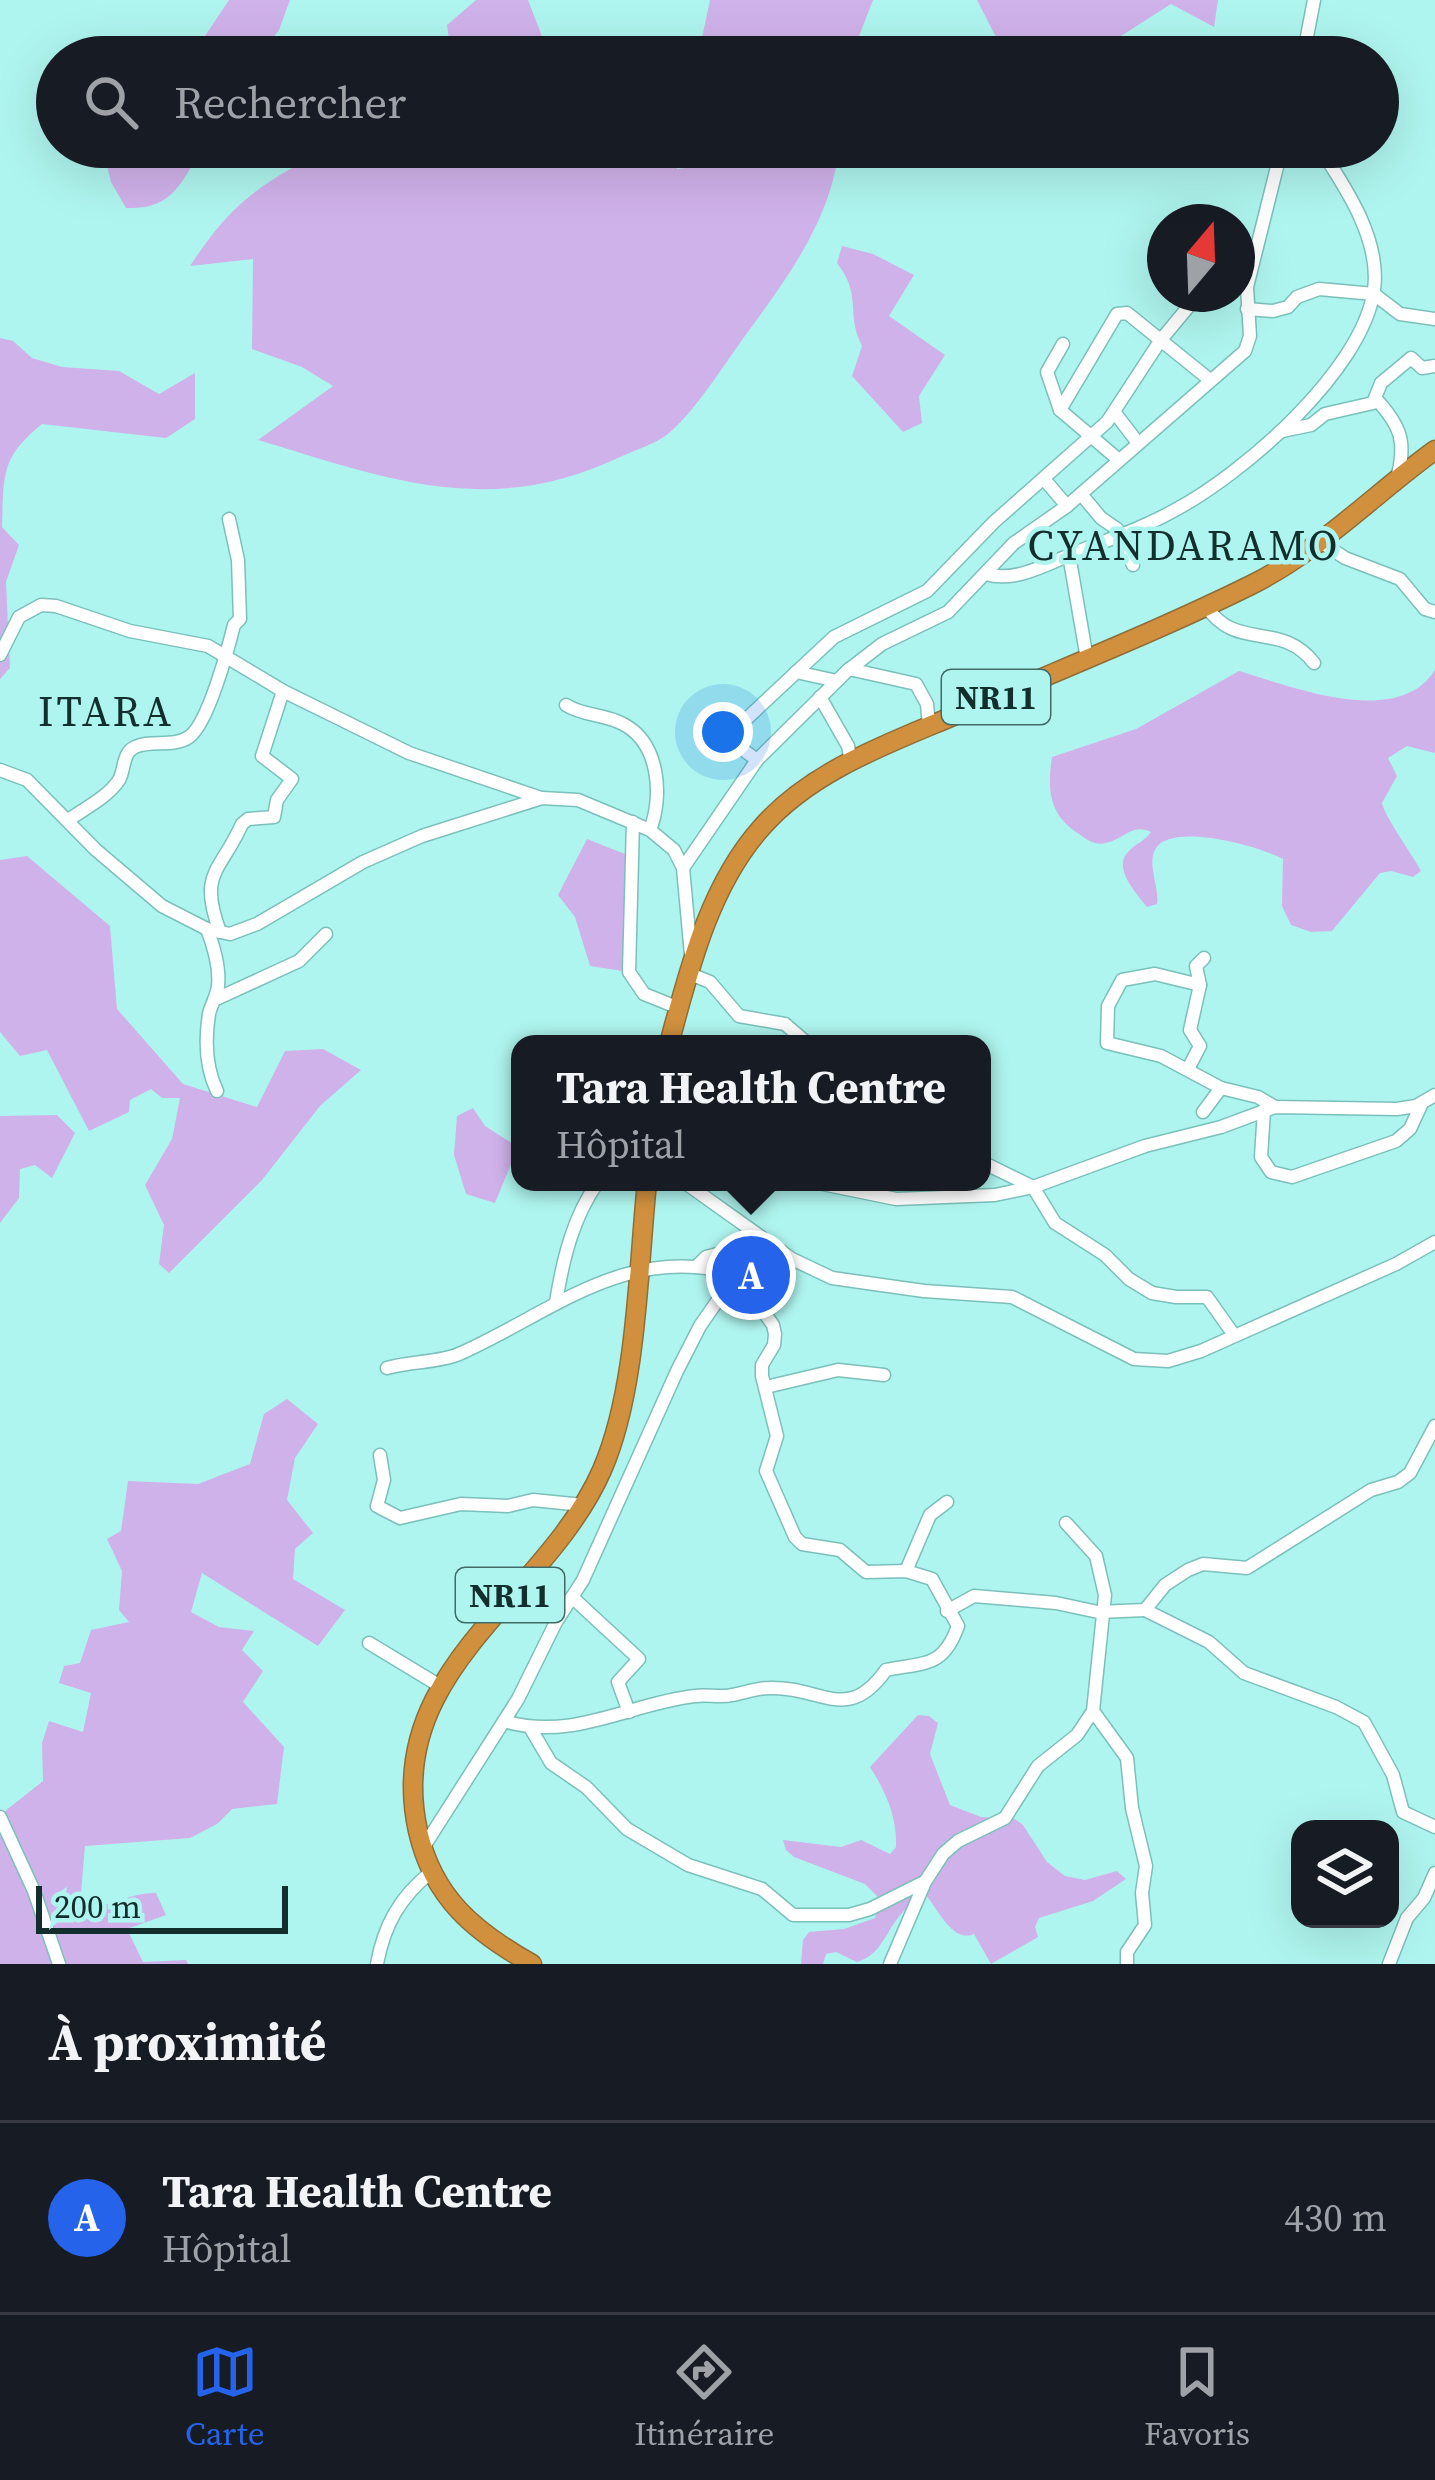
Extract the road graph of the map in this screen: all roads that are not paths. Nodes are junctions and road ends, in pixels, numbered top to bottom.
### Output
1 (1315, 0) edge
2 (1307, 36) edge
3 (1276, 168) edge
4 (1330, 168) edge
5 (1255, 242) edge
6 (1373, 294) junction
7 (1255, 310) edge
8 (1186, 312) edge
9 (1247, 312) edge
10 (1435, 319) edge
11 (1160, 341) junction
12 (1063, 344) dead end
13 (1435, 366) edge
14 (1210, 380) junction
15 (1376, 399) junction
16 (1060, 410) junction
17 (1115, 413) junction
18 (1276, 434) junction
19 (1093, 436) junction
20 (1138, 442) junction
21 (1435, 450) edge
22 (1119, 460) junction
23 (1044, 478) junction
24 (1396, 482) junction
25 (1081, 494) junction
26 (1067, 506) junction
27 (229, 519) dead end
28 (1120, 537) junction
29 (1322, 542) junction
30 (1070, 555) junction
31 (1133, 565) dead end
32 (986, 574) junction
33 (1206, 606) junction
34 (1435, 612) edge
35 (0, 655) edge
36 (226, 657) junction
37 (1087, 659) junction
38 (1314, 663) dead end
39 (849, 669) junction
40 (796, 672) junction
41 (837, 681) junction
42 (283, 692) junction
43 (820, 697) junction
44 (566, 705) dead end
45 (929, 726) junction
46 (757, 760) junction
47 (851, 762) junction
48 (0, 770) edge
49 (542, 798) junction
50 (68, 820) junction
51 (633, 823) junction
52 (650, 830) junction
53 (683, 868) junction
54 (214, 931) junction
55 (326, 934) dead end
56 (1204, 958) dead end
57 (690, 968) junction
58 (1200, 986) junction
59 (213, 1000) junction
60 (679, 1008) junction
61 (672, 1035) edge
62 (798, 1035) edge
63 (1188, 1070) junction
64 (1221, 1088) junction
65 (217, 1091) dead end
66 (1428, 1099) edge
67 (1270, 1108) junction
68 (1203, 1112) dead end
69 (991, 1166) edge
70 (1034, 1187) junction
71 (592, 1191) edge
72 (646, 1191) edge
73 (697, 1191) edge
74 (857, 1191) edge
75 (767, 1240) junction
76 (1435, 1242) edge
77 (742, 1247) junction
78 (696, 1267) junction
79 (638, 1273) junction
80 (736, 1274) junction
81 (556, 1301) junction
82 (1234, 1335) junction
83 (387, 1368) dead end
84 (884, 1375) dead end
85 (766, 1387) junction
86 (1435, 1426) edge
87 (380, 1455) dead end
88 (947, 1502) dead end
89 (583, 1504) junction
90 (1066, 1523) dead end
91 (906, 1571) junction
92 (572, 1597) junction
93 (1145, 1610) junction
94 (947, 1612) junction
95 (1106, 1612) junction
96 (369, 1643) dead end
97 (440, 1687) junction
98 (1093, 1711) junction
99 (629, 1712) junction
100 (504, 1721) junction
101 (531, 1729) junction
102 (0, 1816) edge
103 (1435, 1827) edge
104 (422, 1849) junction
105 (431, 1872) junction
106 (1435, 1873) edge
107 (925, 1882) junction
108 (59, 1964) edge
109 (377, 1964) edge
110 (532, 1964) edge
111 (890, 1964) edge
112 (1127, 1964) edge
113 (1389, 1964) edge

1 - 2 street
3 - 5 street
4 - 6 street
6 - 7 street
6 - 10 street
6 - 18 street
8 - 11 street
9 - 14 street
11 - 14 street
11 - 16 street
11 - 17 street
12 - 16 street
13 - 15 street
14 - 20 street
15 - 18 street
15 - 24 street
16 - 19 street
17 - 19 street
17 - 20 street
18 - 28 street
19 - 22 street
19 - 23 street
20 - 22 street
21 - 24 highway, NR11
22 - 25 street
23 - 26 street
23 - 40 street
24 - 29 highway, NR11
25 - 26 street
25 - 28 street
26 - 32 street
27 - 36 street
28 - 30 street
28 - 31 street
29 - 33 highway, NR11
29 - 34 street
30 - 32 street
30 - 37 street
32 - 39 street
33 - 37 highway, NR11
33 - 38 street
35 - 36 street
36 - 42 street
36 - 50 street
37 - 45 highway, NR11
39 - 41 street
39 - 45 street
40 - 41 street
40 - 46 street
41 - 43 street
42 - 49 street
42 - 54 street
43 - 46 street
43 - 47 street
44 - 52 street
45 - 47 highway, NR11
46 - 53 street
47 - 57 highway, NR11
48 - 50 street
49 - 51 street
49 - 54 street
50 - 54 street
51 - 52 street
51 - 60 street
52 - 53 street
53 - 57 street
54 - 59 street
55 - 59 street
56 - 58 street
57 - 60 highway, NR11
57 - 62 street
58 - 63 street
58 - 63 street
59 - 65 street
60 - 61 highway, NR11
63 - 64 street
64 - 67 street
64 - 68 street
66 - 67 street
66 - 67 street
67 - 70 street
69 - 70 street
70 - 74 street
70 - 82 street
71 - 81 street
72 - 79 highway, NR11
73 - 75 street
75 - 77 street
75 - 82 street
76 - 82 street
77 - 78 street
77 - 80 street
78 - 79 street
78 - 80 street
79 - 81 street
79 - 89 highway, NR11
80 - 85 street
80 - 92 street
81 - 83 street
84 - 85 street
85 - 91 street
86 - 93 street
87 - 89 street
88 - 91 street
89 - 97 highway, NR11
90 - 95 street
91 - 94 street
92 - 99 street
92 - 100 street
93 - 95 street
93 - 103 street
94 - 95 street
94 - 99 street
95 - 98 street
96 - 97 street
97 - 104 highway, NR11
98 - 107 street
98 - 112 street
99 - 101 street
100 - 101 street
100 - 104 street
101 - 107 street
102 - 108 street
104 - 105 highway, NR11
105 - 109 street
105 - 110 highway, NR11
106 - 113 street
107 - 111 street

